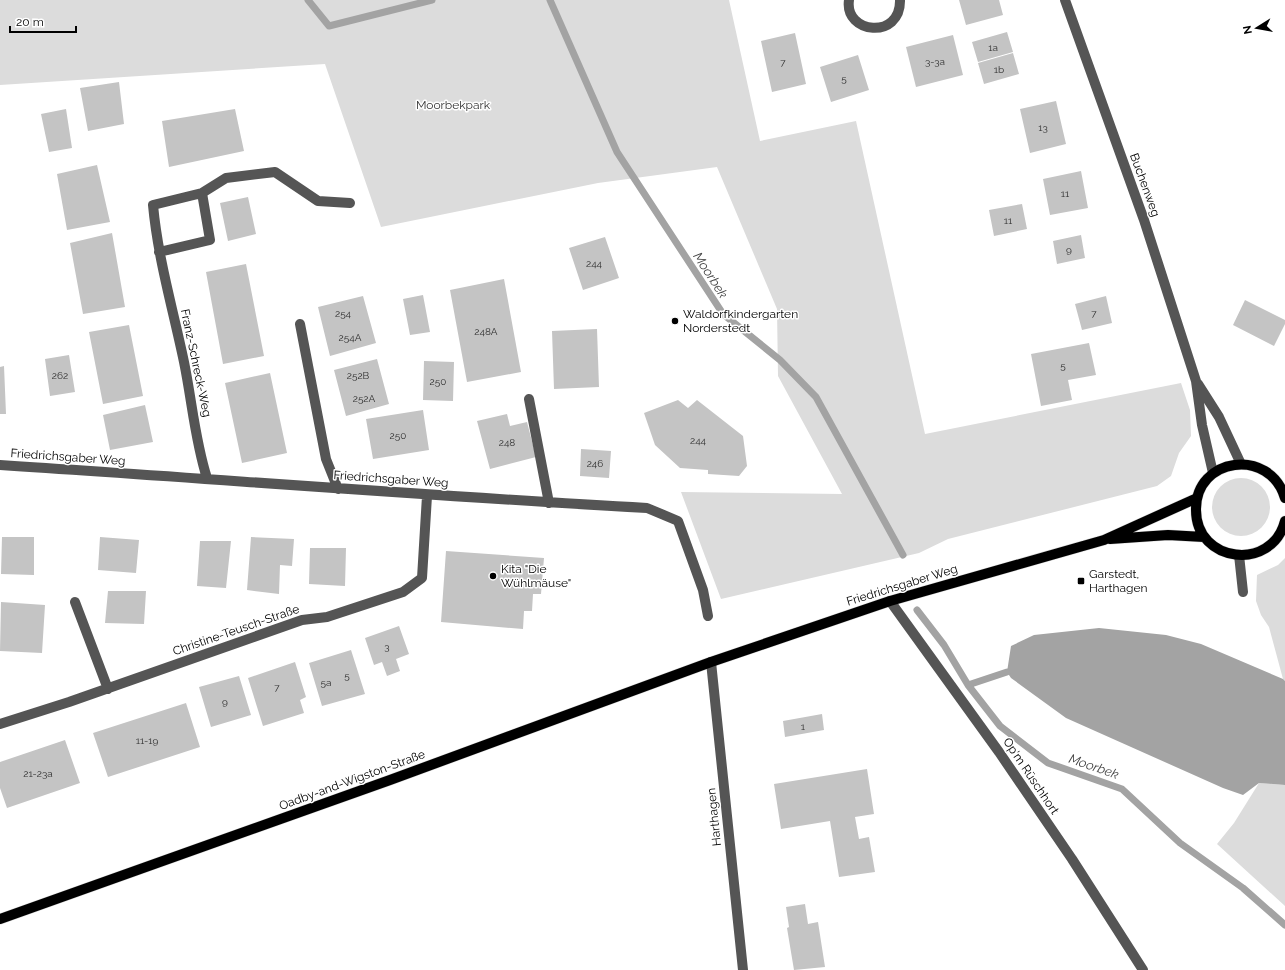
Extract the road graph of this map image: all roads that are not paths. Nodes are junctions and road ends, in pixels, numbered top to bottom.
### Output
1 (849, 0) edge
2 (900, 0) edge
3 (1065, 0) edge
4 (202, 193) junction
5 (350, 203) dead end
6 (159, 252) junction
7 (300, 324) dead end
8 (1196, 381) junction
9 (529, 399) dead end
10 (1241, 464) junction
11 (0, 465) edge
12 (1213, 473) junction
13 (207, 478) junction
14 (1281, 481) edge
15 (338, 489) junction
16 (427, 496) junction
17 (1197, 498) junction
18 (1285, 498) edge
19 (549, 503) junction
20 (1285, 522) edge
21 (1204, 537) junction
22 (1104, 540) junction
23 (1239, 555) junction
24 (1243, 592) dead end
25 (890, 601) junction
26 (75, 602) dead end
27 (708, 616) dead end
28 (711, 662) junction
29 (108, 688) junction
30 (0, 724) edge
31 (0, 918) edge
32 (743, 970) edge
33 (1143, 970) edge

1 - 2 street
3 - 8 street, Buchenweg
4 - 5 street
4 - 6 street, Franz-Schreck-Weg
4 - 6 street
6 - 13 street, Franz-Schreck-Weg
7 - 15 street
8 - 10 street, Buchenweg
8 - 12 street, Buchenweg
9 - 19 street
10 - 12 main road
10 - 14 main road
11 - 13 street, Friedrichsgaber Weg
12 - 17 main road
13 - 15 street, Friedrichsgaber Weg
14 - 18 main road
15 - 16 street, Friedrichsgaber Weg
16 - 19 street, Friedrichsgaber Weg
16 - 29 street, Christine-Teusch-Straße
17 - 21 main road
17 - 22 main road
19 - 27 street, Friedrichsgaber Weg
20 - 23 main road
21 - 22 main road
21 - 23 main road
22 - 25 main road, Friedrichsgaber Weg
23 - 24 street
25 - 28 main road, Friedrichsgaber Weg
25 - 33 street, Op'm Rüschhort
26 - 29 street
28 - 31 main road, Oadby-and-Wigston-Straße
28 - 32 street, Harthagen
29 - 30 street, Christine-Teusch-Straße

